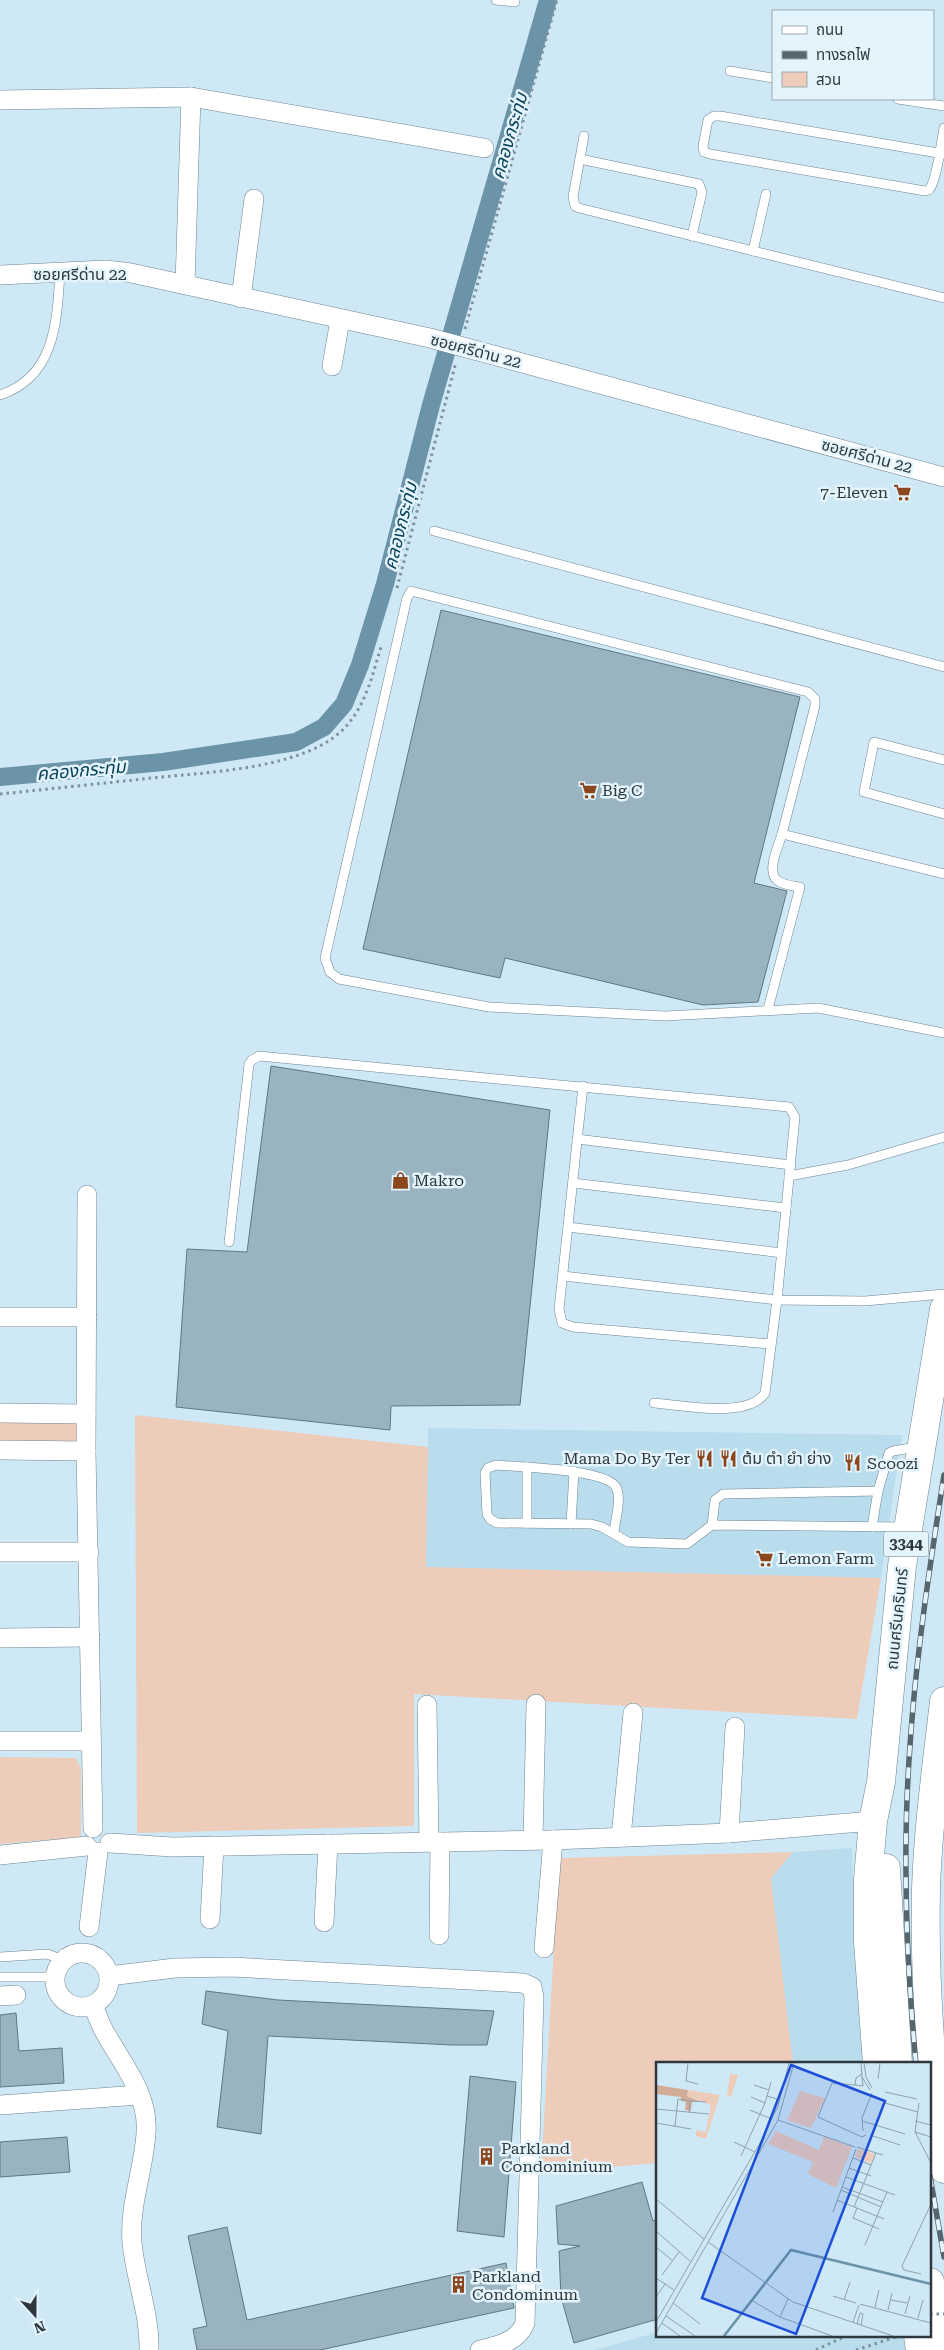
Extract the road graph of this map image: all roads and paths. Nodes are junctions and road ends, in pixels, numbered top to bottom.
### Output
1 (496, 0) edge
2 (515, 0) edge
3 (558, 0) edge
4 (730, 72) dead end
5 (772, 78) edge
6 (191, 97) junction
7 (0, 100) edge
8 (905, 100) edge
9 (944, 106) edge
10 (944, 128) edge
11 (584, 136) dead end
12 (484, 148) dead end
13 (941, 154) edge
14 (580, 159) junction
15 (766, 194) dead end
16 (254, 198) dead end
17 (692, 236) junction
18 (753, 251) junction
19 (60, 272) junction
20 (0, 275) edge
21 (185, 284) junction
22 (241, 298) junction
23 (944, 298) edge
24 (340, 320) junction
25 (458, 346) junction
26 (332, 366) dead end
27 (0, 396) edge
28 (944, 477) edge
29 (434, 531) dead end
30 (396, 593) dead end
31 (383, 639) dead end
32 (944, 667) edge
33 (944, 760) edge
34 (0, 794) edge
35 (944, 814) edge
36 (782, 834) junction
37 (944, 874) edge
38 (768, 1009) junction
39 (944, 1033) edge
40 (583, 1086) junction
41 (944, 1137) edge
42 (577, 1139) junction
43 (790, 1165) junction
44 (790, 1176) junction
45 (572, 1183) junction
46 (87, 1195) dead end
47 (786, 1208) junction
48 (568, 1227) junction
49 (229, 1242) dead end
50 (782, 1253) junction
51 (562, 1276) junction
52 (944, 1294) edge
53 (777, 1300) junction
54 (944, 1309) edge
55 (87, 1317) junction
56 (0, 1318) edge
57 (771, 1344) junction
58 (654, 1403) dead end
59 (0, 1413) edge
60 (86, 1414) junction
61 (922, 1446) junction
62 (0, 1450) edge
63 (86, 1451) junction
64 (526, 1467) junction
65 (574, 1471) junction
66 (878, 1491) junction
67 (527, 1524) junction
68 (571, 1524) junction
69 (712, 1525) junction
70 (872, 1527) junction
71 (909, 1528) junction
72 (614, 1533) junction
73 (0, 1552) edge
74 (89, 1552) junction
75 (90, 1637) junction
76 (0, 1638) edge
77 (944, 1700) edge
78 (536, 1704) dead end
79 (428, 1705) dead end
80 (633, 1713) dead end
81 (735, 1727) dead end
82 (0, 1741) edge
83 (90, 1741) junction
84 (881, 1782) junction
85 (937, 1811) edge
86 (873, 1821) junction
87 (729, 1833) junction
88 (621, 1837) junction
89 (533, 1840) junction
90 (553, 1840) junction
91 (434, 1842) junction
92 (328, 1844) junction
93 (214, 1846) junction
94 (99, 1847) junction
95 (0, 1855) edge
96 (210, 1919) dead end
97 (324, 1922) dead end
98 (89, 1927) dead end
99 (944, 1933) edge
100 (439, 1935) dead end
101 (544, 1948) dead end
102 (70, 1956) junction
103 (0, 1957) edge
104 (109, 1976) junction
105 (0, 1977) edge
106 (55, 1977) junction
107 (93, 2005) junction
108 (877, 2062) edge
109 (898, 2062) edge
110 (932, 2062) edge
111 (932, 2065) edge
112 (139, 2095) junction
113 (0, 2105) edge
114 (944, 2169) edge
115 (842, 2338) edge
116 (917, 2345) edge
117 (149, 2350) edge
118 (480, 2350) edge
119 (816, 2350) edge
120 (856, 2350) edge

1 - 2 lane
3 - 25 path
4 - 5 lane
6 - 7 street
6 - 12 street
6 - 21 street
8 - 9 lane
10 - 13 lane
11 - 14 lane
13 - 13 lane
14 - 17 lane
14 - 17 lane
15 - 18 lane
16 - 22 street
17 - 18 lane
18 - 23 lane
19 - 20 street, ซอยศรีด่าน 22
19 - 21 street, ซอยศรีด่าน 22
19 - 27 lane
21 - 22 street, ซอยศรีด่าน 22
22 - 24 street, ซอยศรีด่าน 22
24 - 25 street, ซอยศรีด่าน 22
24 - 26 street
25 - 28 street, ซอยศรีด่าน 22
25 - 30 path
29 - 32 lane
31 - 34 path
33 - 35 lane
36 - 37 lane
36 - 38 lane
36 - 38 lane
38 - 39 lane
40 - 42 lane
40 - 43 lane
40 - 49 lane
41 - 44 lane
42 - 43 lane
42 - 45 lane
43 - 44 lane
44 - 47 lane
45 - 47 lane
45 - 48 lane
46 - 55 street
47 - 50 lane
48 - 50 lane
48 - 51 lane
50 - 53 lane
51 - 53 lane
51 - 57 lane
52 - 53 lane
53 - 57 lane
54 - 61 main road, ถนนศรีนครินทร์ / 3344
55 - 56 street
55 - 60 street
57 - 58 lane
59 - 60 street
60 - 63 street
61 - 66 lane
61 - 71 main road, ถนนศรีนครินทร์ / 3344
62 - 63 street
63 - 74 street
64 - 65 lane
64 - 67 lane
64 - 67 lane
65 - 68 lane
65 - 72 lane
66 - 69 lane
66 - 70 lane
67 - 68 lane
68 - 72 lane
69 - 70 lane
69 - 72 lane
70 - 71 lane
71 - 84 main road, ถนนศรีนครินทร์ / 3344
73 - 74 street
74 - 75 street
75 - 76 street
75 - 83 street
77 - 85 main road
78 - 89 street
79 - 91 street
80 - 88 street
81 - 87 street
82 - 83 street
83 - 94 street
84 - 86 main road, ถนนศรีนครินทร์ / 3344
84 - 109 main road, ถนนศรีนครินทร์ / 3344
85 - 99 main road
85 - 110 main road
86 - 87 street
86 - 108 main road, ถนนศรีนครินทร์ / 3344
87 - 88 street
88 - 90 street
89 - 90 street
89 - 91 street
90 - 101 street
91 - 92 street
91 - 100 street
92 - 93 street
92 - 97 street
93 - 94 street
93 - 96 street
94 - 95 street
94 - 98 street
102 - 103 lane
102 - 104 street
102 - 106 street
104 - 107 street
104 - 118 street
105 - 106 lane
106 - 107 street
107 - 112 street
111 - 114 main road
112 - 113 street
112 - 117 street
115 - 119 path
116 - 120 path

